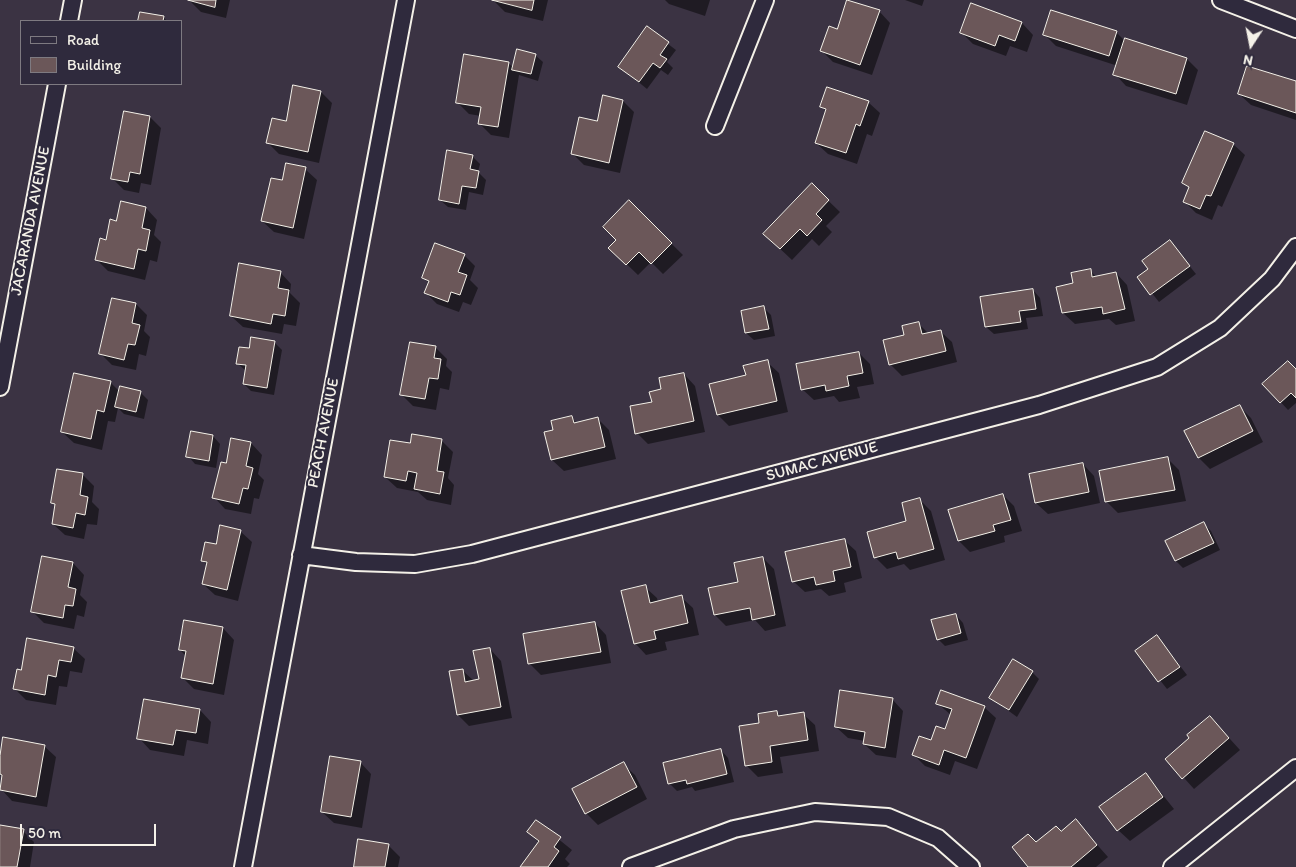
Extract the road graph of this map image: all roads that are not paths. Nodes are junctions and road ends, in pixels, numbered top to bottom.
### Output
1 (73, 0) edge
2 (406, 0) edge
3 (765, 0) edge
4 (1221, 0) edge
5 (69, 20) edge
6 (1296, 29) edge
7 (57, 85) edge
8 (715, 126) dead end
9 (1296, 247) edge
10 (0, 387) edge
11 (301, 555) junction
12 (1296, 768) edge
13 (242, 867) edge
14 (631, 867) edge
15 (971, 867) edge
16 (1172, 867) edge

1 - 5 street
2 - 11 street, PEACH AVENUE
3 - 8 street
4 - 6 street
7 - 10 street, JACARANDA AVENUE
9 - 11 street, SUMAC AVENUE
11 - 13 street, PEACH AVENUE
12 - 16 street
14 - 15 street

